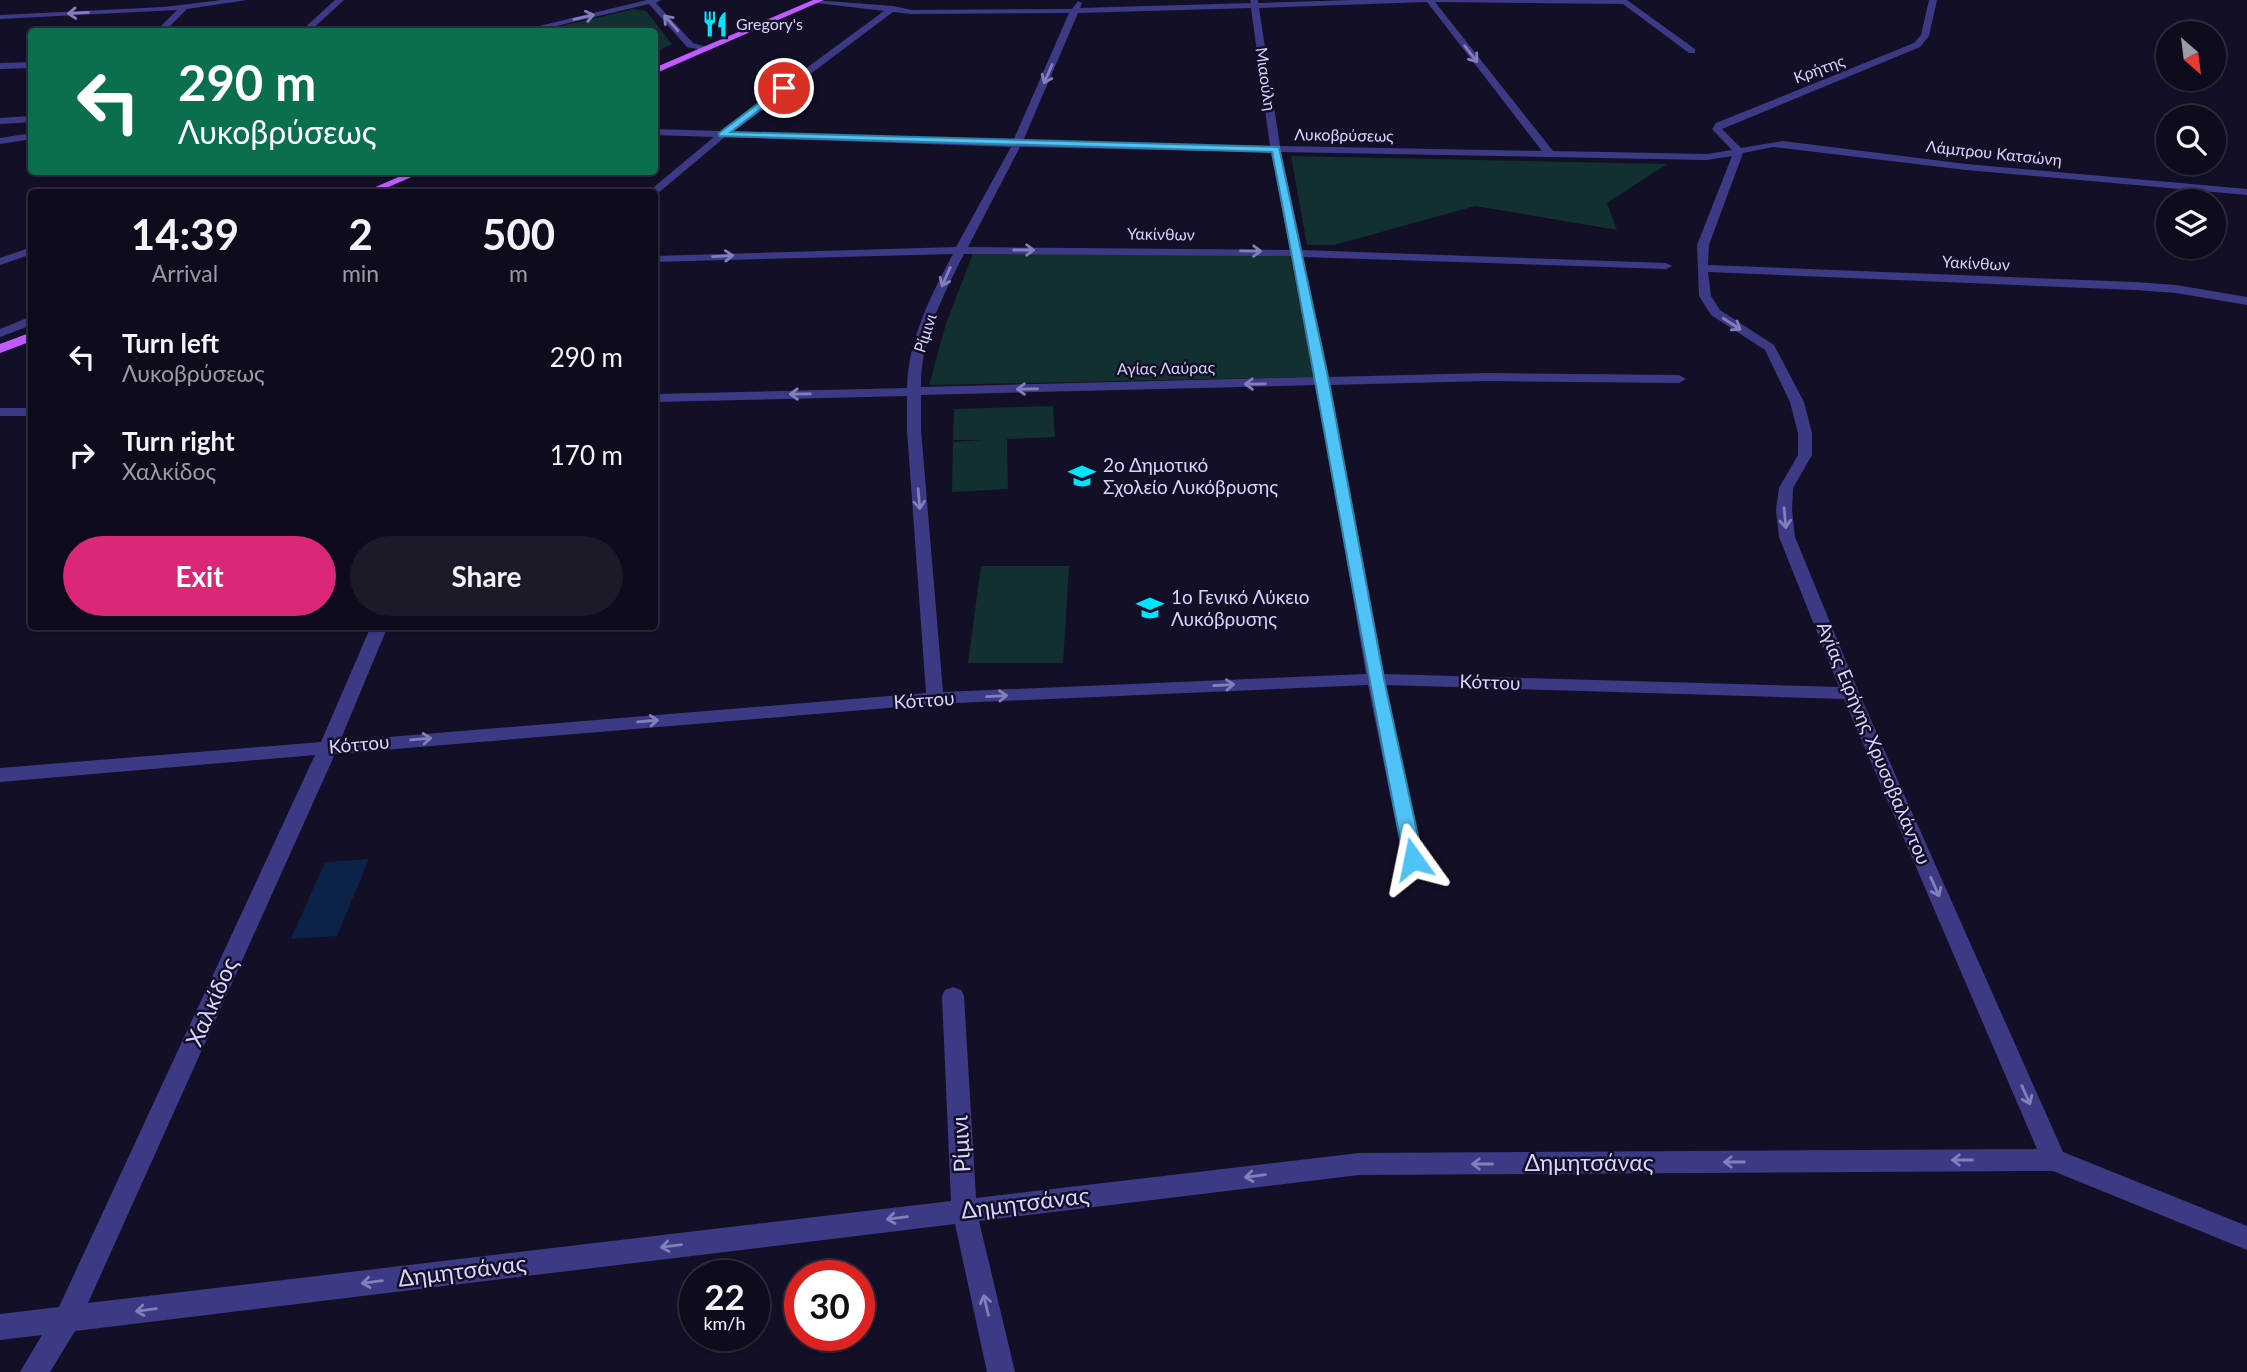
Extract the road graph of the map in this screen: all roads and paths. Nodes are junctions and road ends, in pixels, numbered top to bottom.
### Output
1 (191, 0) edge
2 (243, 0) edge
3 (340, 0) edge
4 (904, 0) edge
5 (1429, 0) edge
6 (1933, 0) edge
7 (654, 1) edge
8 (818, 1) edge
9 (1623, 1) edge
10 (1254, 3) edge
11 (1077, 6) edge
12 (184, 7) junction
13 (888, 10) junction
14 (0, 17) edge
15 (163, 28) edge
16 (308, 28) edge
17 (536, 28) edge
18 (704, 49) junction
19 (1692, 51) dead end
20 (28, 65) edge
21 (0, 66) edge
22 (658, 69) edge
23 (28, 119) edge
24 (0, 121) edge
25 (658, 132) edge
26 (722, 135) junction
27 (28, 137) edge
28 (0, 141) edge
29 (1017, 144) junction
30 (1276, 149) junction
31 (1739, 152) junction
32 (1550, 154) junction
33 (411, 175) edge
34 (376, 189) edge
35 (657, 189) edge
36 (2247, 192) edge
37 (959, 250) junction
38 (28, 252) edge
39 (1297, 252) junction
40 (658, 259) edge
41 (0, 262) edge
42 (1666, 266) dead end
43 (1702, 268) junction
44 (2247, 300) edge
45 (28, 322) edge
46 (0, 333) edge
47 (28, 338) edge
48 (0, 349) edge
49 (1679, 379) dead end
50 (1323, 382) junction
51 (912, 391) junction
52 (658, 398) edge
53 (0, 412) edge
54 (28, 412) edge
55 (378, 630) edge
56 (1376, 679) junction
57 (1850, 693) junction
58 (935, 698) junction
59 (329, 746) junction
60 (0, 775) edge
61 (1413, 859) dead end
62 (953, 996) dead end
63 (2054, 1160) junction
64 (964, 1210) junction
65 (2247, 1238) edge
66 (67, 1320) junction
67 (0, 1328) edge
68 (34, 1372) edge
69 (1001, 1372) edge

1 - 12 street
2 - 12 street
3 - 16 street
4 - 13 street
5 - 9 street
5 - 10 street
5 -> 32 street
6 - 31 street, Κρήτης
17 -> 7 street
18 -> 7 street
8 - 13 street
8 - 18 main road
9 - 19 street
10 - 11 street
10 - 30 street, Μιαούλη
11 - 13 street
11 -> 29 street, Ρίμινι
12 -> 14 street
12 - 15 street
13 - 26 street
18 - 22 main road
20 - 21 street
23 - 24 street
25 - 26 street, Λυκοβρύσεως
26 - 29 street, Λυκοβρύσεως
26 - 35 street
27 - 28 street
29 - 30 street, Λυκοβρύσεως
29 - 37 street, Ρίμινι
30 - 32 street, Λυκοβρύσεως
30 - 39 street, Μιαούλη
31 - 32 street, Λυκοβρύσεως
31 - 36 street, Λάμπρου Κατσώνη
31 - 43 street, Αγίας Ειρήνης Χρυσοβαλάντου
33 - 34 main road
37 -> 39 street, Υακίνθων
40 -> 37 street, Υακίνθων
37 -> 51 street, Ρίμινι
38 - 41 street
39 - 42 street, Υακίνθων
39 - 50 street, Μιαούλη
43 - 44 street, Υακίνθων
43 -> 57 street, Αγίας Ειρήνης Χρυσοβαλάντου
45 - 46 street
47 - 48 main road
49 - 50 street, Αγίας Λαύρας
50 -> 51 street, Αγίας Λαύρας
50 - 56 street, Μιαούλη
51 -> 52 street, Αγίας Λαύρας
51 -> 58 street, Ρίμινι
53 - 54 street
55 - 59 street, Χαλκίδος
56 - 57 street, Κόττου
58 -> 56 street, Κόττου
56 - 61 street, Μιαούλη
57 -> 63 street, Αγίας Ειρήνης Χρυσοβαλάντου
59 -> 58 street, Κόττου
59 - 60 street, Κόττου
59 - 66 street, Χαλκίδος
62 - 64 street, Ρίμινι
63 -> 64 street, Δημητσάνας
63 - 65 street
64 -> 66 street, Δημητσάνας
69 -> 64 street, Ρίμινι
66 - 67 street, Δημητσάνας
66 - 68 street, Χαλκίδος

